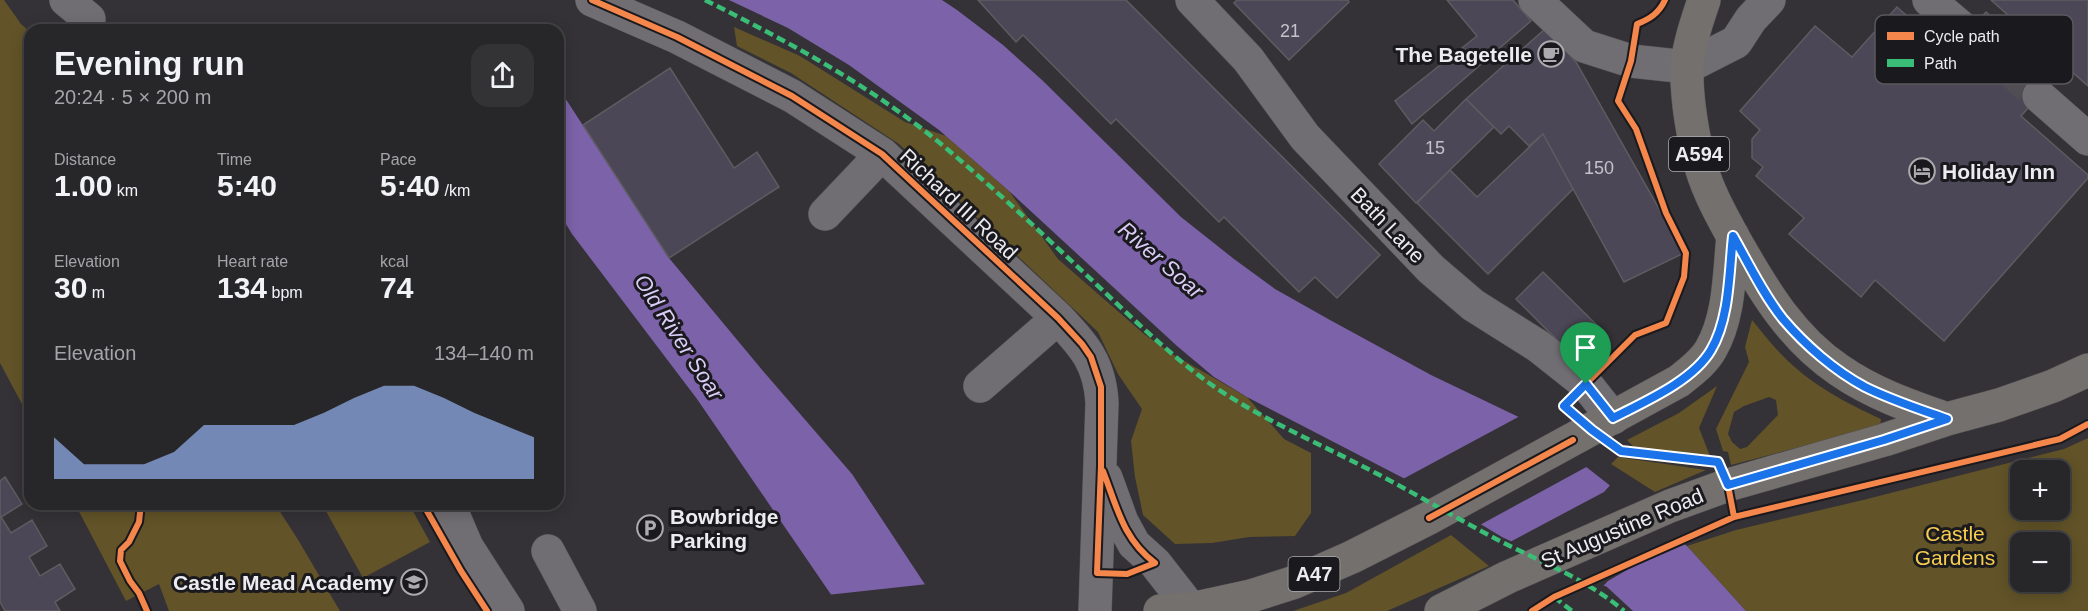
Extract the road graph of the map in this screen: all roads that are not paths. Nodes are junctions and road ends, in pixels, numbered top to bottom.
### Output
1 (592, 0) edge
2 (1192, 0) edge
3 (1534, 0) edge
4 (1704, 0) edge
5 (1769, 0) edge
6 (1929, 0) edge
7 (1947, 15) tunnel mouth
8 (1688, 66) junction
9 (2039, 96) tunnel mouth
10 (2083, 124) edge
11 (882, 154) junction
12 (825, 214) dead end
13 (1733, 236) junction
14 (1058, 318) junction
15 (2088, 370) edge
16 (980, 386) dead end
17 (1613, 418) junction
18 (1947, 419) junction
19 (1101, 466) junction
20 (452, 510) edge
21 (548, 551) dead end
22 (1180, 610) edge
23 (508, 611) edge
24 (580, 611) edge
25 (1095, 611) edge
26 (1441, 611) edge

1 - 11 street, Richard III Road
2 - 17 street, Bath Lane
3 - 8 street
4 - 8 main road, A594
5 - 8 street
6 - 7 street
8 - 13 main road, A594
9 - 10 street
11 - 12 street
11 - 14 street, Richard III Road
13 - 17 main road, A47
13 - 18 main road, A594
14 - 16 street
14 - 19 street, Richard III Road
15 - 18 main road, St Augustine Road
17 - 22 main road, A47
18 - 26 main road, St Augustine Road
19 - 22 street, Richard III Road
19 - 25 street, Richard III Road
20 - 23 street
21 - 24 street

